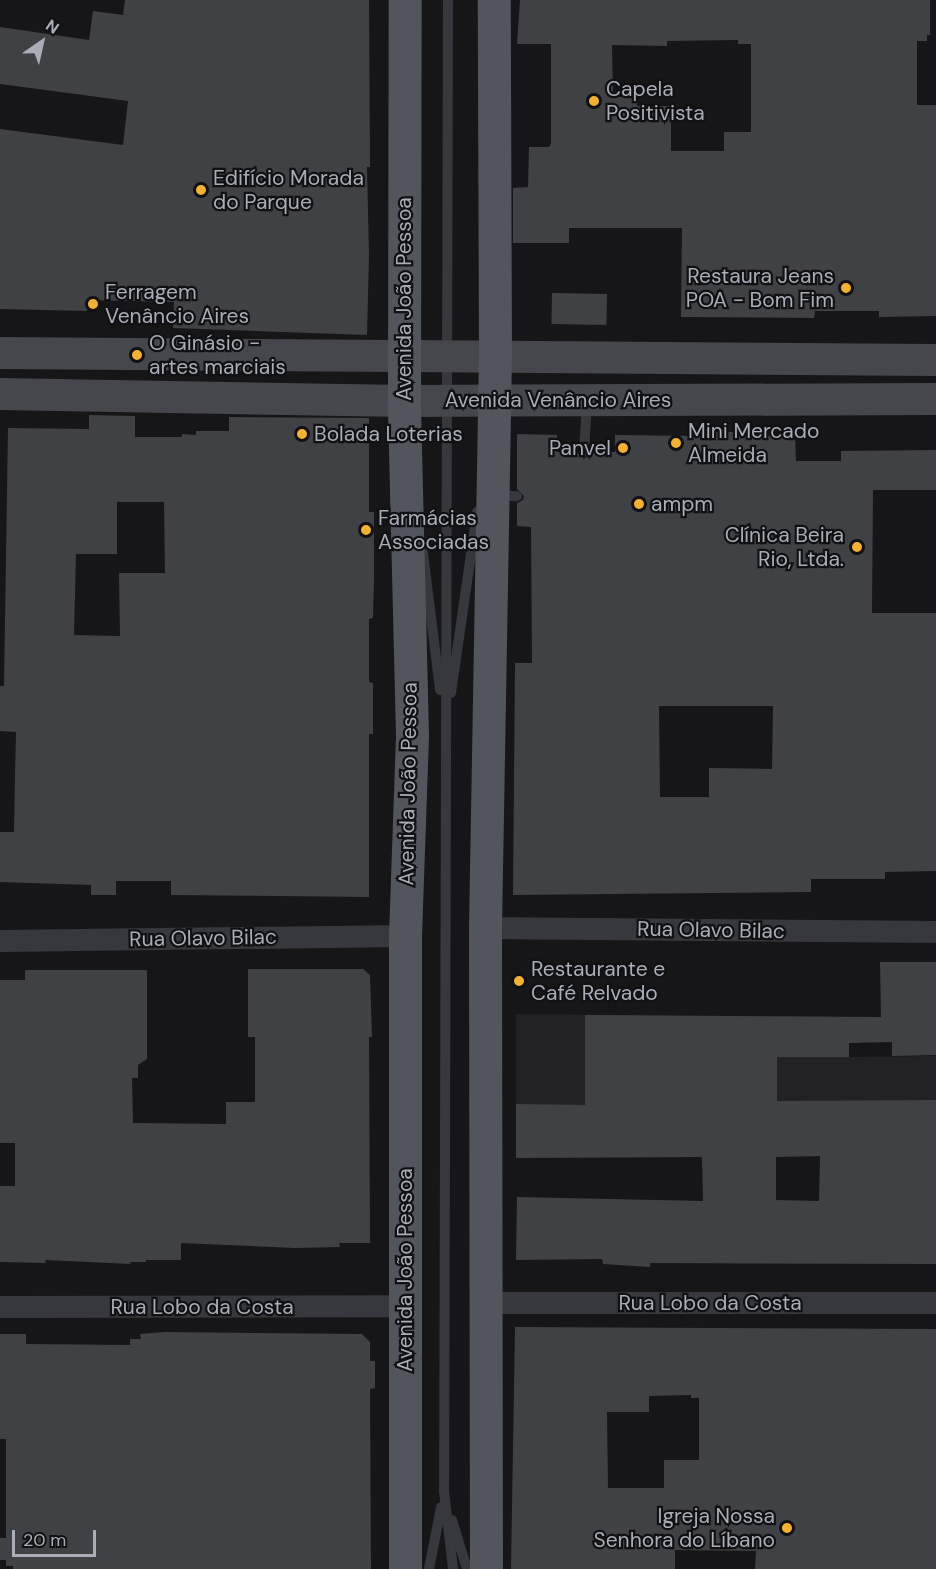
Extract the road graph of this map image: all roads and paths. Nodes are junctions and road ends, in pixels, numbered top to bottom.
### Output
1 (405, 0) edge
2 (448, 0) edge
3 (494, 0) edge
4 (0, 353) edge
5 (404, 357) junction
6 (495, 357) junction
7 (447, 358) junction
8 (936, 360) edge
9 (0, 394) edge
10 (936, 399) edge
11 (494, 400) junction
12 (587, 400) junction
13 (404, 401) junction
14 (448, 401) junction
15 (584, 453) dead end
16 (492, 497) junction
17 (418, 516) dead end
18 (421, 539) dead end
19 (445, 735) junction
20 (486, 928) junction
21 (936, 932) edge
22 (405, 936) junction
23 (0, 941) edge
24 (485, 1303) junction
25 (936, 1303) edge
26 (405, 1305) junction
27 (0, 1307) edge
28 (444, 1491) junction
29 (405, 1569) edge
30 (429, 1569) edge
31 (453, 1569) edge
32 (467, 1569) edge
33 (486, 1569) edge

1 - 5 main road, Avenida João Pessoa
2 - 7 lane
3 - 6 main road
4 - 5 main road, Avenida Venâncio Aires
5 - 7 main road, Avenida Venâncio Aires
5 - 13 main road, Avenida João Pessoa
6 - 7 main road, Avenida Venâncio Aires
6 - 8 main road, Avenida Venâncio Aires
6 - 11 main road
7 - 14 lane
9 - 13 main road, Avenida Venâncio Aires
10 - 12 main road, Avenida Venâncio Aires
11 - 12 main road, Avenida Venâncio Aires
11 - 14 main road, Avenida Venâncio Aires
11 - 16 main road
12 - 15 lane
13 - 14 main road, Avenida Venâncio Aires
13 - 17 lane
13 - 22 main road, Avenida João Pessoa
14 - 19 lane
16 - 19 lane
16 - 20 main road
18 - 19 lane
19 - 28 lane
20 - 21 street, Rua Olavo Bilac
20 - 24 main road
22 - 23 street, Rua Olavo Bilac
22 - 26 main road, Avenida João Pessoa
24 - 25 street, Rua Lobo da Costa
24 - 33 main road
26 - 27 street, Rua Lobo da Costa
26 - 29 main road, Avenida João Pessoa
28 - 30 lane
28 - 31 lane
28 - 32 lane

